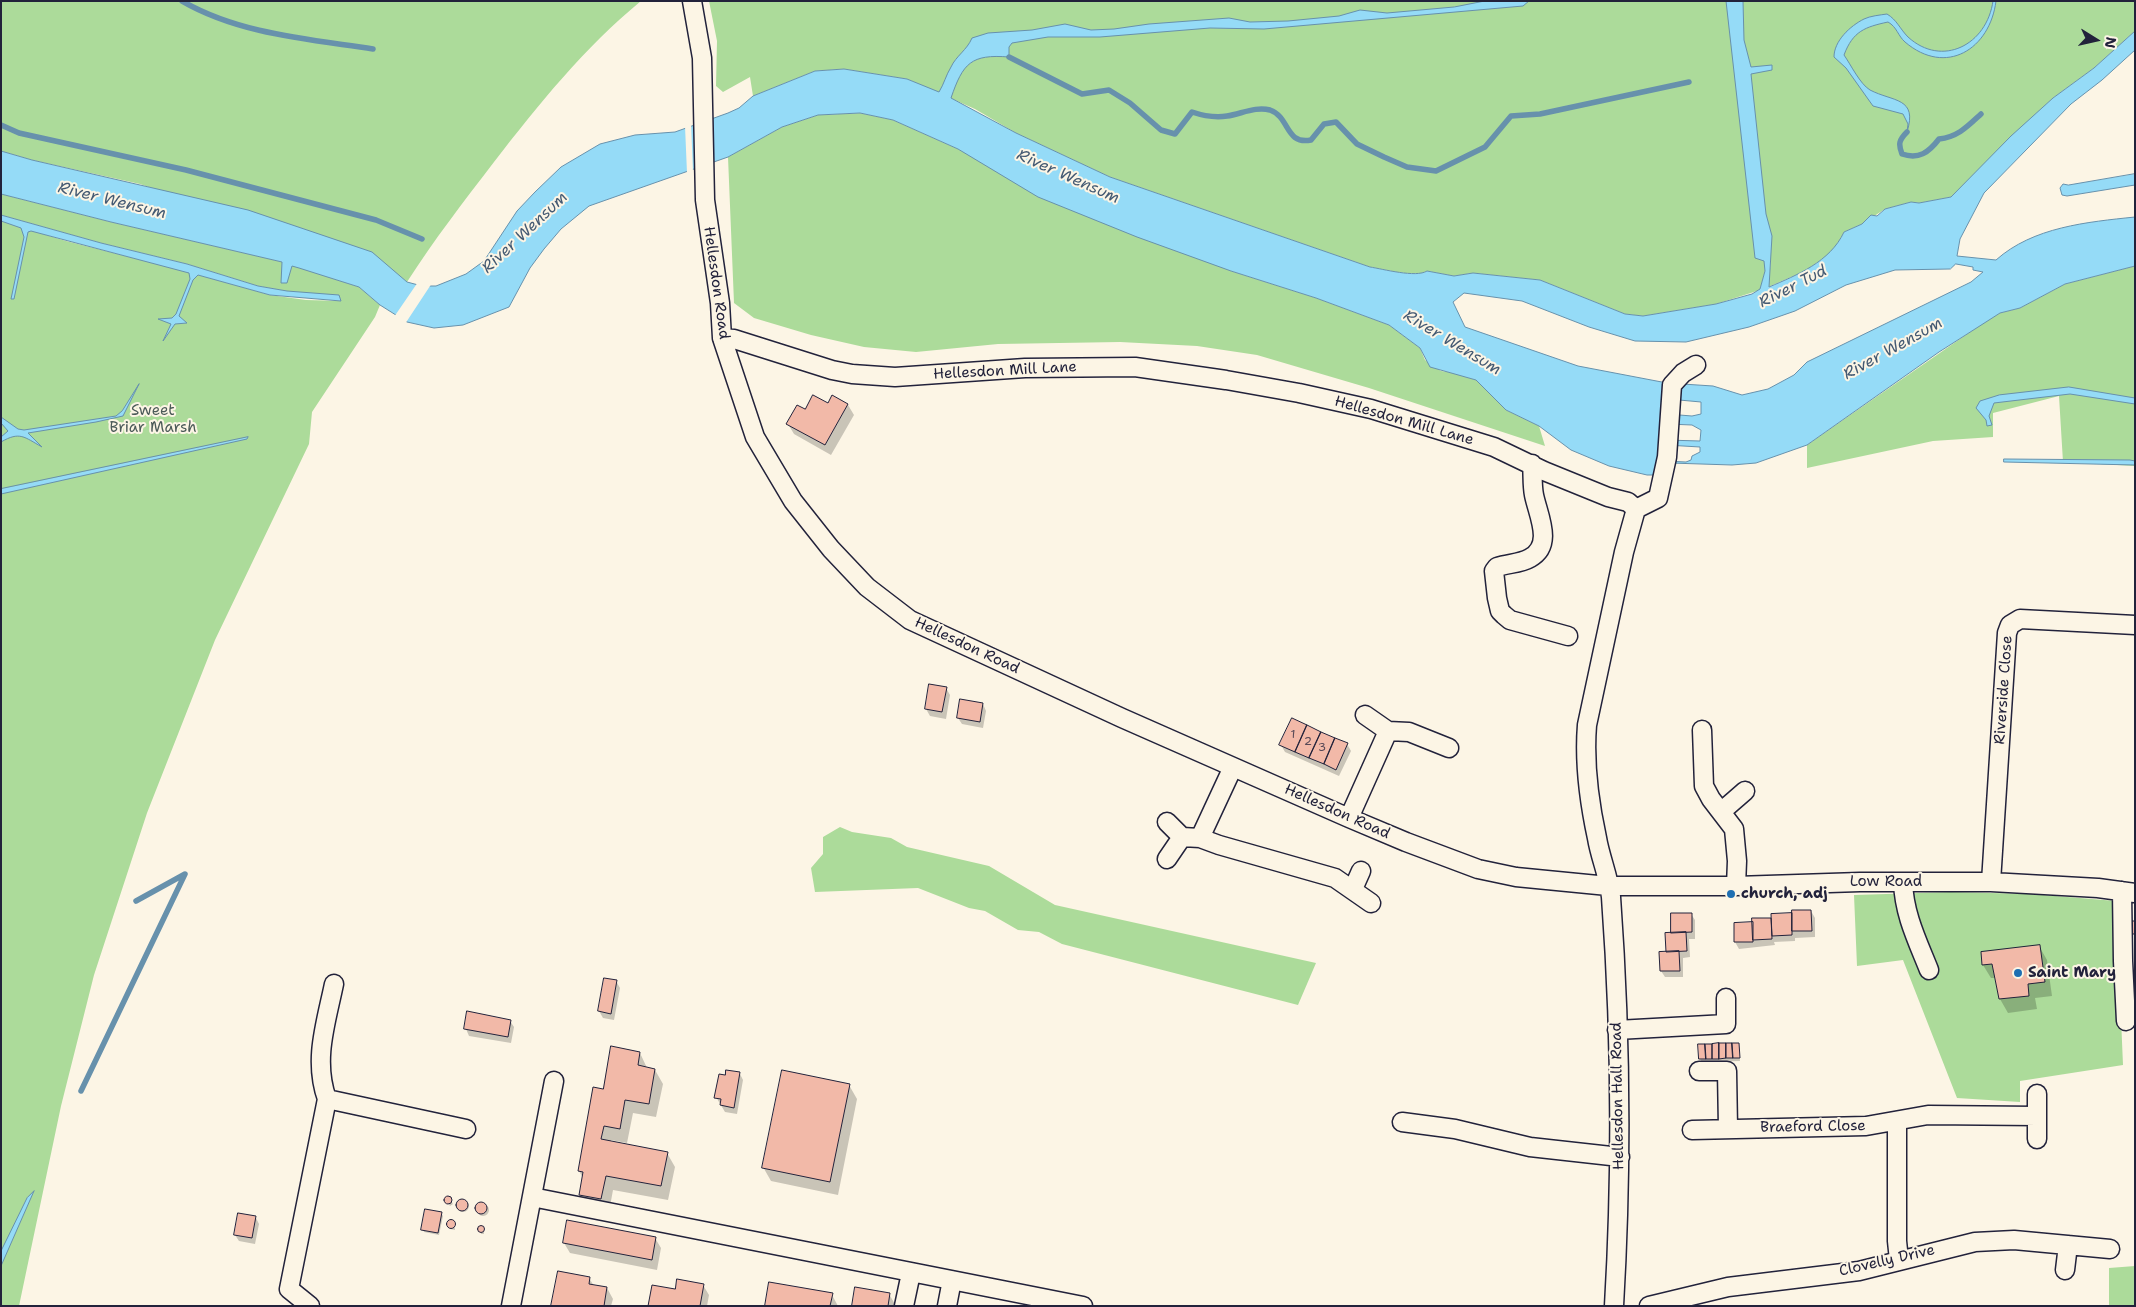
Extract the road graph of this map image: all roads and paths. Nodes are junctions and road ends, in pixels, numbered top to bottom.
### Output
1 (692, 1) edge
2 (722, 338) junction
3 (1696, 365) dead end
4 (1532, 464) junction
5 (1636, 509) junction
6 (2135, 625) edge
7 (1568, 636) dead end
8 (1365, 715) dead end
9 (1702, 730) dead end
10 (1388, 731) junction
11 (1449, 748) dead end
12 (1233, 767) junction
13 (1745, 791) dead end
14 (1722, 811) junction
15 (1349, 818) junction
16 (1167, 822) dead end
17 (1182, 836) junction
18 (1200, 838) junction
19 (1167, 859) dead end
20 (1362, 871) dead end
21 (1903, 882) junction
22 (1991, 882) junction
23 (1608, 886) junction
24 (1736, 886) junction
25 (1353, 889) junction
26 (2129, 892) edge
27 (1371, 903) dead end
28 (1930, 970) dead end
29 (334, 984) dead end
30 (1726, 998) dead end
31 (2126, 1021) dead end
32 (1617, 1030) junction
33 (1699, 1071) dead end
34 (554, 1081) dead end
35 (2037, 1094) dead end
36 (327, 1099) junction
37 (2038, 1116) junction
38 (1402, 1122) dead end
39 (1897, 1122) junction
40 (1728, 1128) junction
41 (466, 1129) dead end
42 (1692, 1130) dead end
43 (2037, 1139) dead end
44 (1620, 1157) junction
45 (532, 1197) junction
46 (2068, 1245) junction
47 (2110, 1249) dead end
48 (1899, 1260) junction
49 (2065, 1270) dead end
50 (911, 1273) junction
51 (952, 1280) junction
52 (310, 1306) edge
53 (511, 1306) edge
54 (904, 1306) edge
55 (947, 1306) edge
56 (1083, 1306) edge
57 (1614, 1306) edge
58 (1649, 1306) edge

1 - 2 street, Hellesdon Road
2 - 4 street, Hellesdon Mill Lane
2 - 12 street, Hellesdon Road
3 - 5 street
4 - 5 street, Hellesdon Mill Lane
4 - 7 street
5 - 23 street
6 - 22 street, Riverside Close
8 - 10 street
9 - 14 street
10 - 11 street
10 - 15 street
12 - 15 street, Hellesdon Road
12 - 18 street
13 - 14 street
14 - 24 street
15 - 23 street, Hellesdon Road
16 - 17 street
17 - 18 street
17 - 19 street
18 - 25 street
20 - 25 street
21 - 22 street, Low Road
21 - 24 street, Low Road
21 - 28 street
22 - 26 street, Low Road
23 - 24 street, Low Road
23 - 32 street, Hellesdon Hall Road
25 - 27 street
26 - 31 street
29 - 36 street
30 - 32 street
32 - 44 street, Hellesdon Hall Road
33 - 40 street
34 - 45 street
35 - 37 street
36 - 41 street
36 - 52 street
37 - 39 street, Braeford Close
37 - 43 street
38 - 44 street
39 - 40 street, Braeford Close
39 - 48 street
40 - 42 street, Braeford Close
44 - 57 street, Hellesdon Hall Road
45 - 50 street
45 - 53 street
46 - 47 street, Clovelly Drive
46 - 48 street, Clovelly Drive
46 - 49 street
48 - 58 street, Clovelly Drive
50 - 51 street
50 - 54 street
51 - 55 street
51 - 56 street

